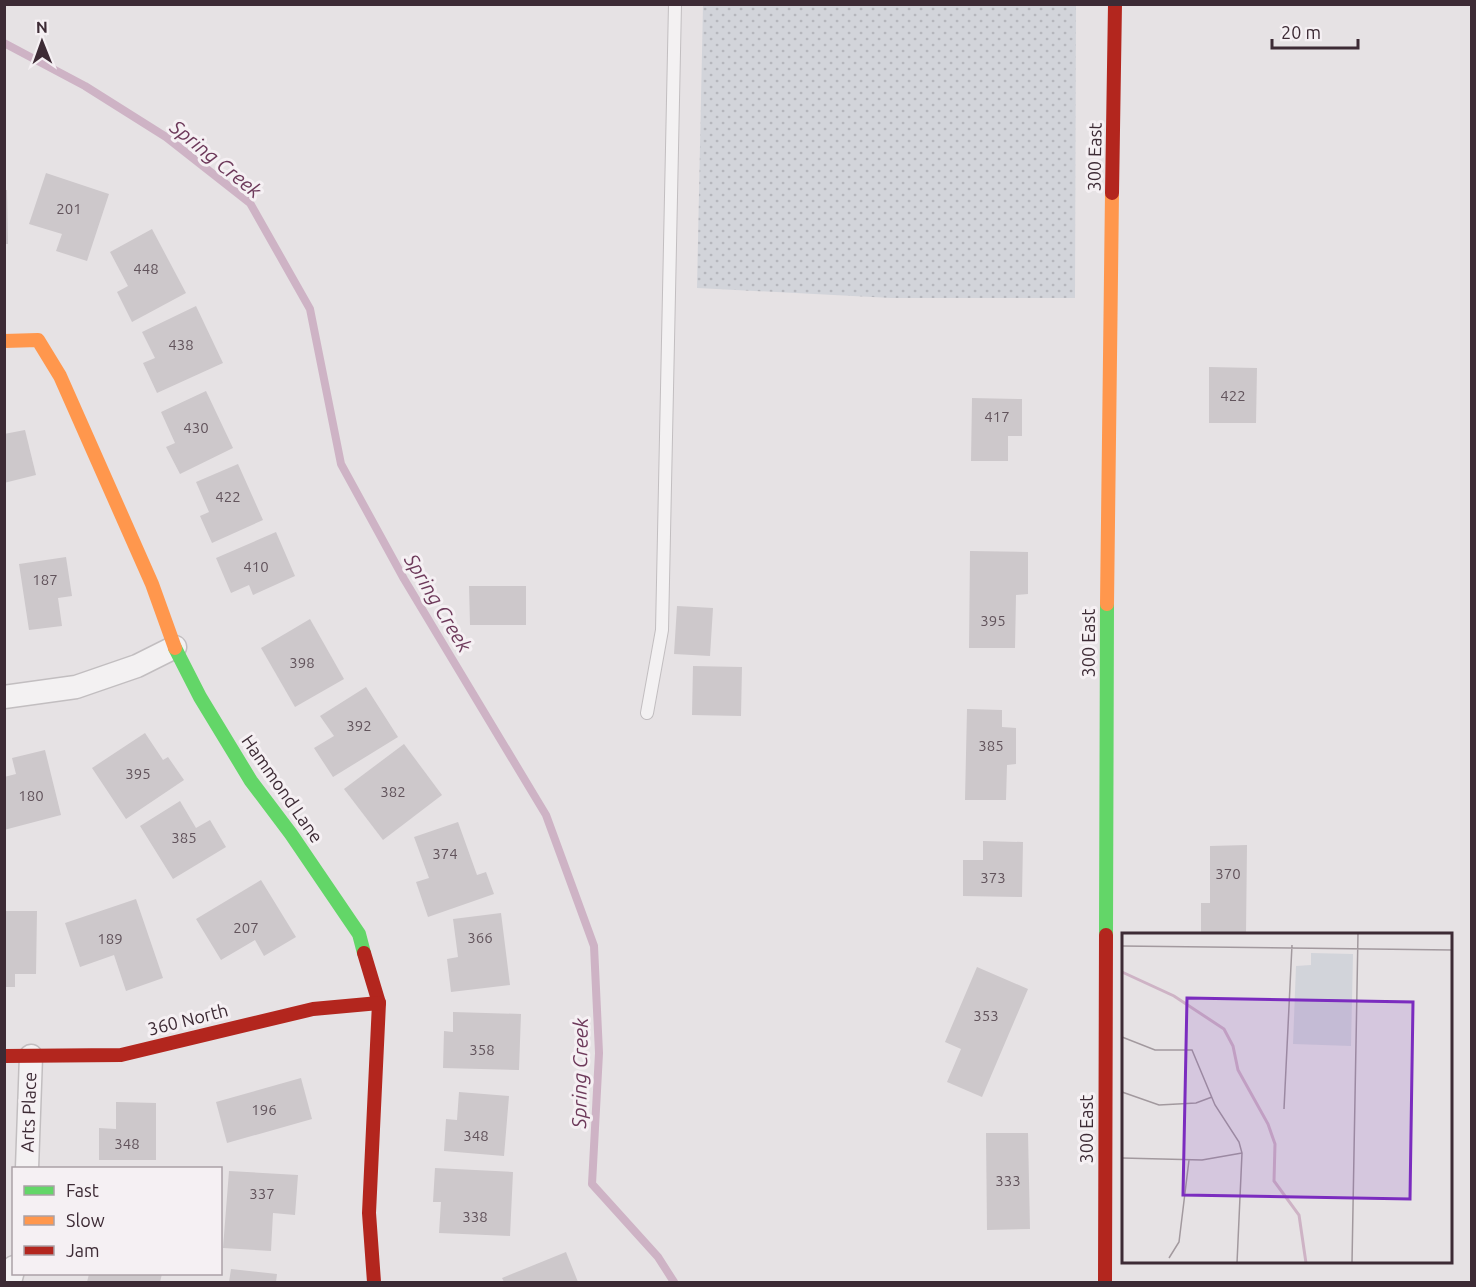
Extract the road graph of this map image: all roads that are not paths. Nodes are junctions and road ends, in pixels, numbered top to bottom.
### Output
1 (675, 4) edge
2 (1115, 4) edge
3 (4, 341) edge
4 (175, 647) junction
5 (4, 697) edge
6 (647, 713) dead end
7 (379, 1003) junction
8 (4, 1056) edge
9 (31, 1056) junction
10 (27, 1167) edge
11 (374, 1282) edge
12 (1105, 1282) edge

1 - 6 lane
2 - 12 street, 300 East
3 - 4 street, Hammond Lane
4 - 5 street
4 - 7 street, Hammond Lane
7 - 9 street, 360 North
7 - 11 street, Hammond Lane
8 - 9 street, 360 North
9 - 10 street, Arts Place

